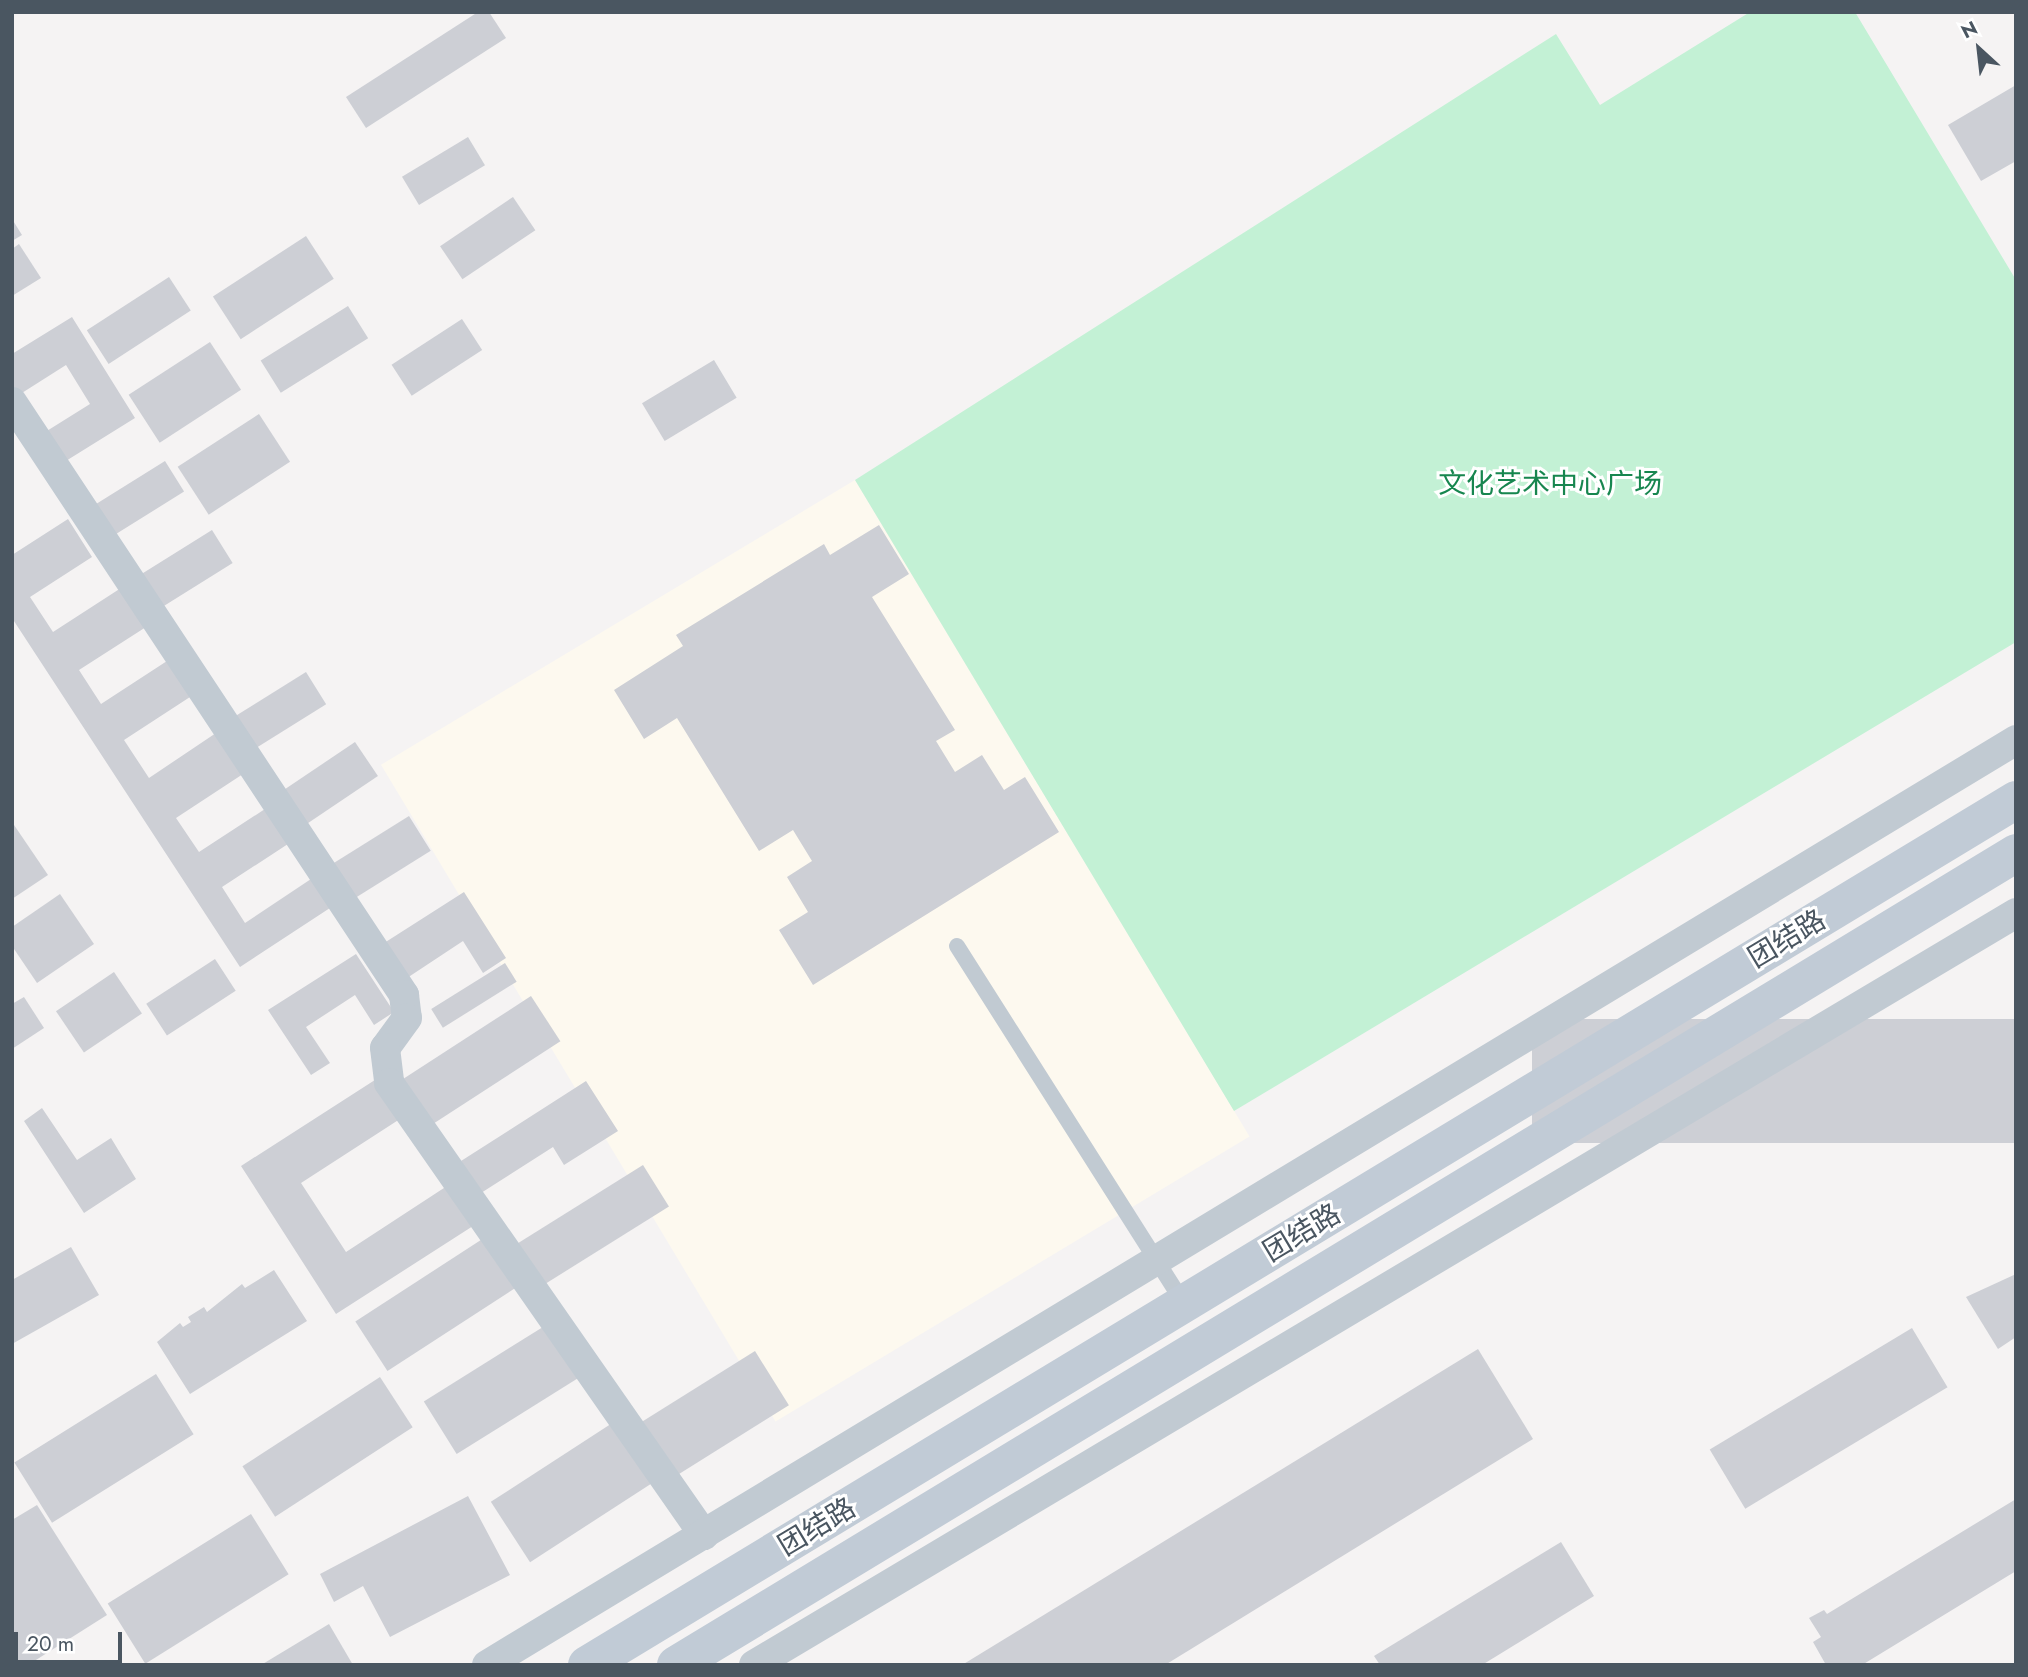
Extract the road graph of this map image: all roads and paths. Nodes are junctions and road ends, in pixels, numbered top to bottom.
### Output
1 (12, 402) edge
2 (2016, 740) edge
3 (2016, 800) edge
4 (2016, 853) edge
5 (2016, 913) edge
6 (957, 946) dead end
7 (1157, 1261) junction
8 (1184, 1304) junction
9 (704, 1535) junction
10 (743, 1652) edge
11 (487, 1665) edge
12 (587, 1665) edge
13 (676, 1665) edge

1 - 9 street
2 - 7 street
3 - 8 main road, 团结路
4 - 10 main road, 团结路
5 - 10 street
6 - 7 lane
7 - 8 lane
7 - 9 street
8 - 12 main road, 团结路
9 - 11 street
10 - 13 main road, 团结路

